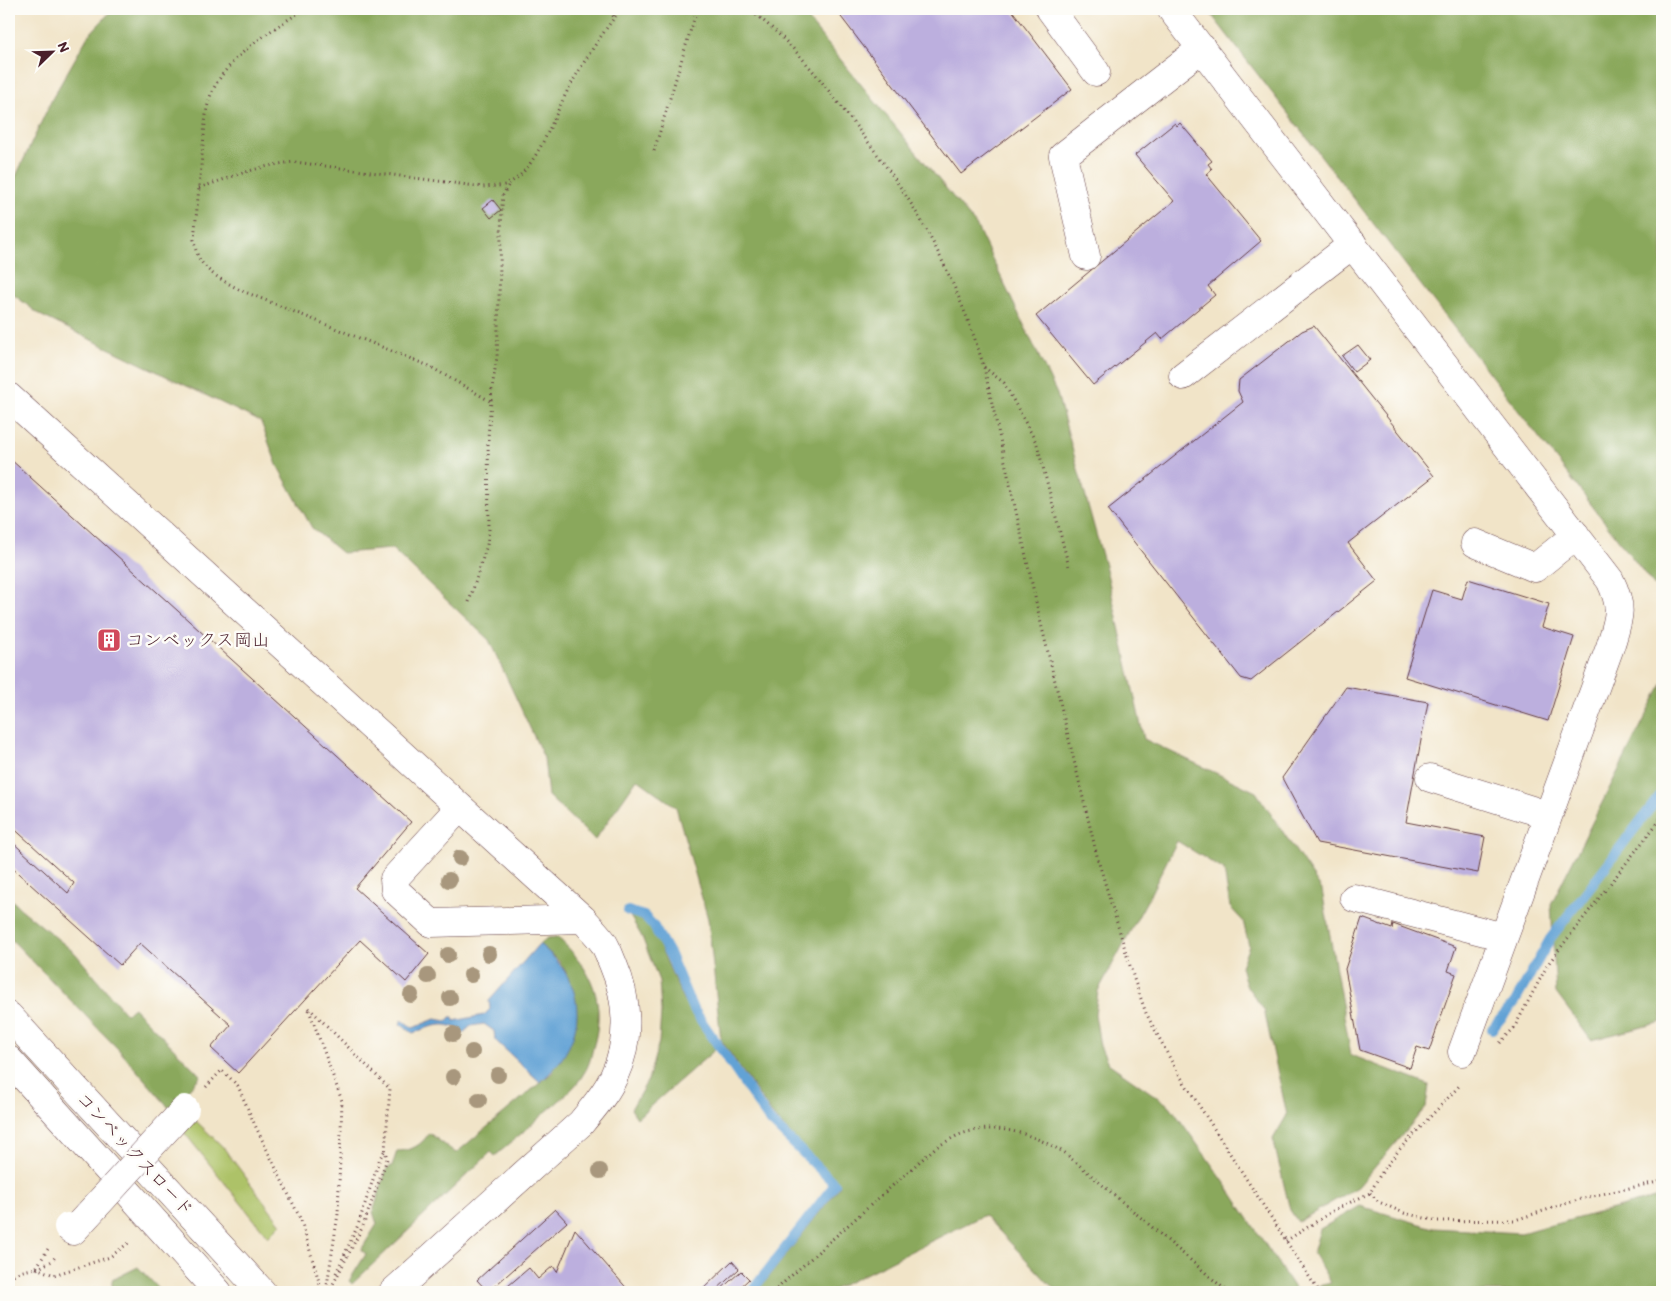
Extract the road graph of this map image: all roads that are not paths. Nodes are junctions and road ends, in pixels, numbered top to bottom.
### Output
1 (1050, 9) edge
2 (1171, 9) edge
3 (1202, 48) junction
4 (1096, 72) dead end
5 (1353, 244) junction
6 (1086, 256) dead end
7 (1183, 376) dead end
8 (9, 397) edge
9 (1576, 535) junction
10 (1475, 543) dead end
11 (1430, 778) dead end
12 (460, 807) junction
13 (1548, 815) junction
14 (1354, 898) dead end
15 (583, 919) junction
16 (1504, 937) junction
17 (9, 1016) edge
18 (1462, 1052) dead end
19 (9, 1060) edge
20 (185, 1109) dead end
21 (71, 1233) dead end
22 (218, 1292) edge
23 (262, 1292) edge
24 (393, 1292) edge

1 - 4 street
2 - 3 street
3 - 5 street
3 - 6 street
5 - 7 street
5 - 9 street
8 - 12 street
9 - 10 street
9 - 13 street
11 - 13 street
12 - 15 street
12 - 15 street
13 - 16 street
14 - 16 street
15 - 24 street
16 - 18 street
17 - 23 street, コンベックスロード
19 - 22 street, コンベックスロード
20 - 21 street, bridge

